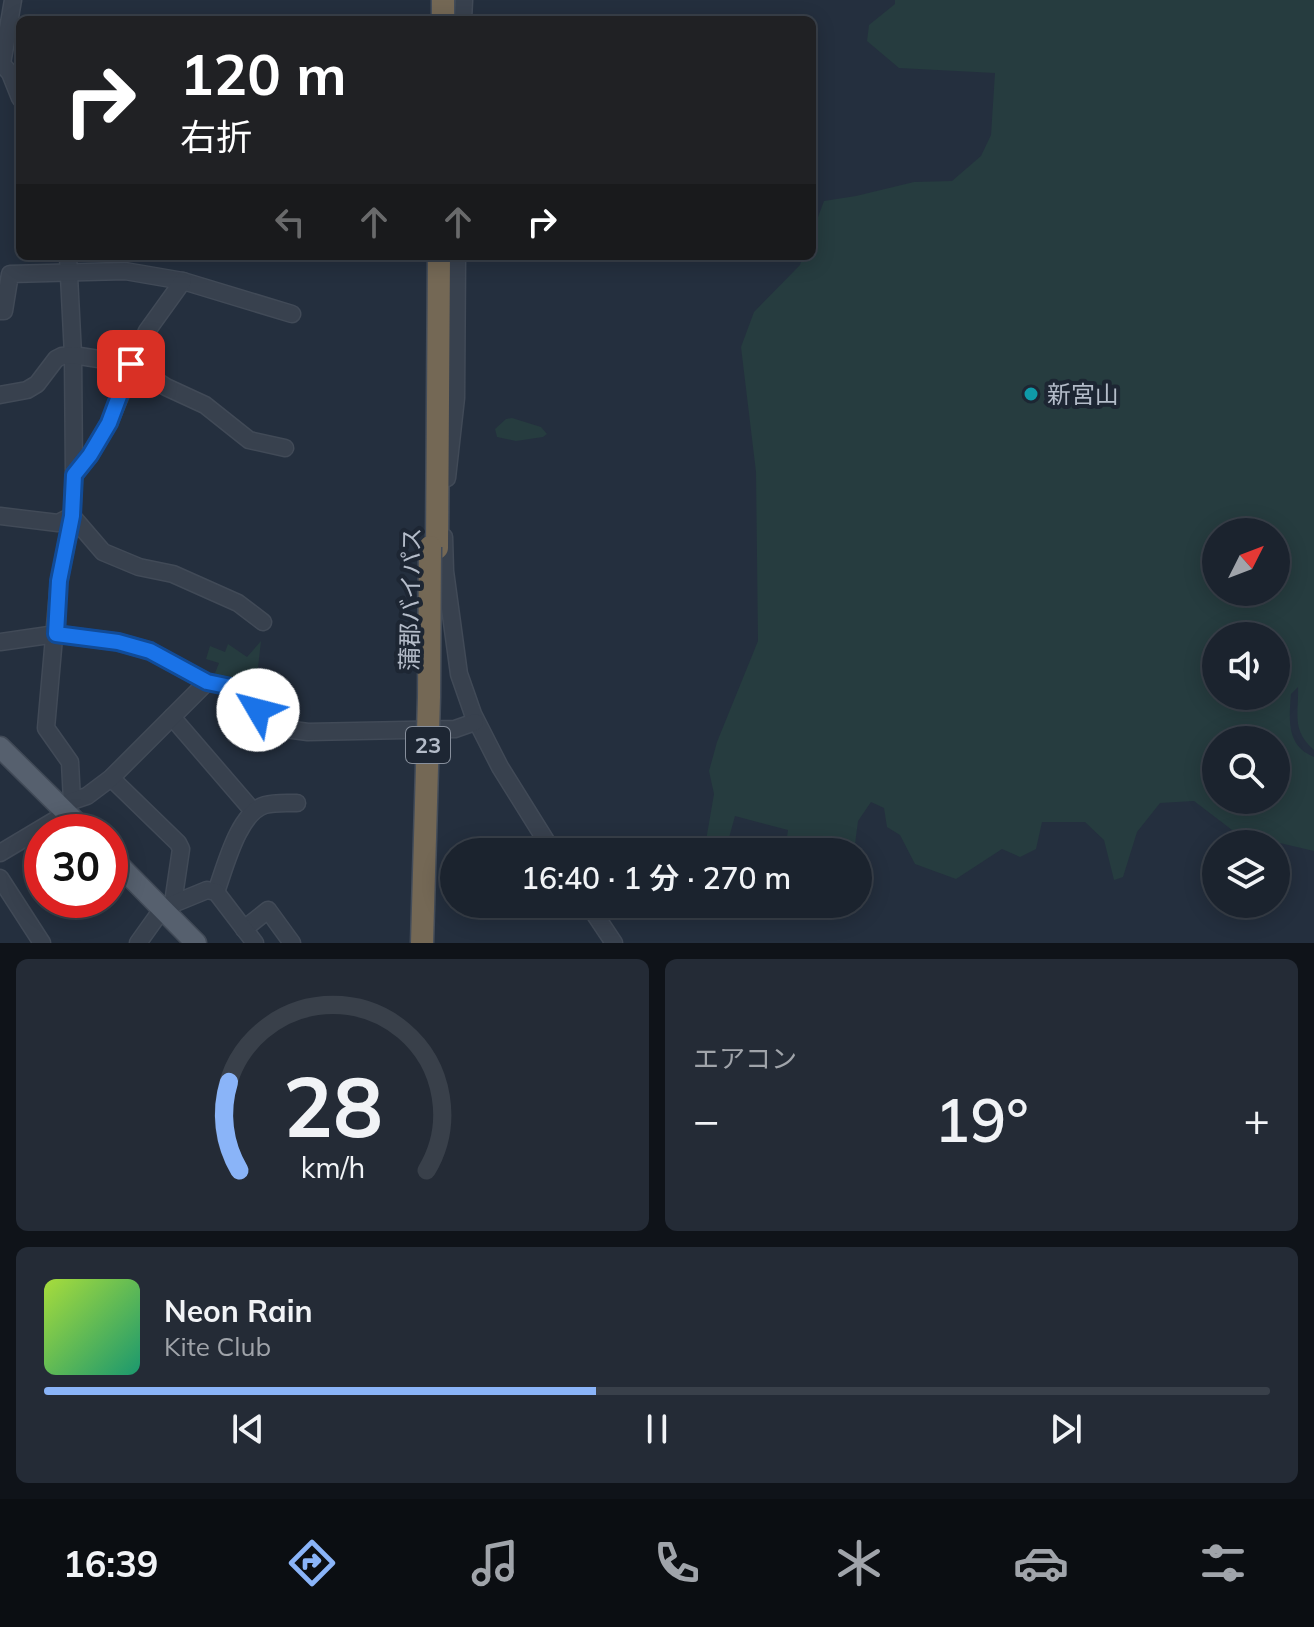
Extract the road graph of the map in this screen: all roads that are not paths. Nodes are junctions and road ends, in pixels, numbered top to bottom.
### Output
1 (13, 0) edge
2 (1, 65) edge
3 (16, 88) edge
4 (68, 260) edge
5 (432, 260) edge
6 (439, 260) edge
7 (457, 260) edge
8 (68, 274) junction
9 (183, 281) junction
10 (0, 311) edge
11 (292, 314) dead end
12 (73, 355) junction
13 (131, 364) junction
14 (0, 395) edge
15 (285, 448) dead end
16 (74, 475) junction
17 (0, 516) edge
18 (72, 516) junction
19 (433, 548) junction
20 (263, 622) dead end
21 (56, 634) junction
22 (0, 642) edge
23 (207, 682) junction
24 (172, 717) junction
25 (475, 722) junction
26 (0, 747) edge
27 (111, 778) junction
28 (297, 803) dead end
29 (68, 806) junction
30 (253, 811) junction
31 (74, 814) edge
32 (545, 838) edge
33 (0, 853) edge
34 (128, 872) edge
35 (0, 878) edge
36 (216, 892) junction
37 (168, 906) junction
38 (597, 918) edge
39 (244, 929) junction
40 (42, 943) edge
41 (138, 943) edge
42 (196, 943) edge
43 (255, 943) edge
44 (292, 943) edge
45 (422, 943) edge
46 (428, 943) edge
47 (614, 943) edge

1 - 2 street
2 - 3 street
4 - 8 street
5 - 19 highway, 蒲郡バイパス / 23
6 - 19 highway, 蒲郡バイパス / 23
7 - 25 street
8 - 9 street
8 - 10 street
8 - 12 street
9 - 11 street
9 - 13 street
12 - 13 street
12 - 14 street
12 - 16 street
13 - 15 street
13 - 16 street
16 - 18 street
17 - 18 street
18 - 20 street
18 - 21 street
19 - 45 highway, 蒲郡バイパス / 23, bridge
19 - 46 highway, 蒲郡バイパス / 23
21 - 22 street
21 - 23 street
21 - 29 street
23 - 24 street
23 - 25 street
24 - 27 street
24 - 30 street
25 - 32 street
26 - 29 main road
27 - 29 street
27 - 37 street
28 - 30 street
29 - 31 main road
29 - 33 street
30 - 36 street
34 - 37 main road
35 - 40 street
36 - 37 street
36 - 39 street
37 - 41 street
37 - 42 main road
38 - 47 street
39 - 43 street
39 - 44 street

